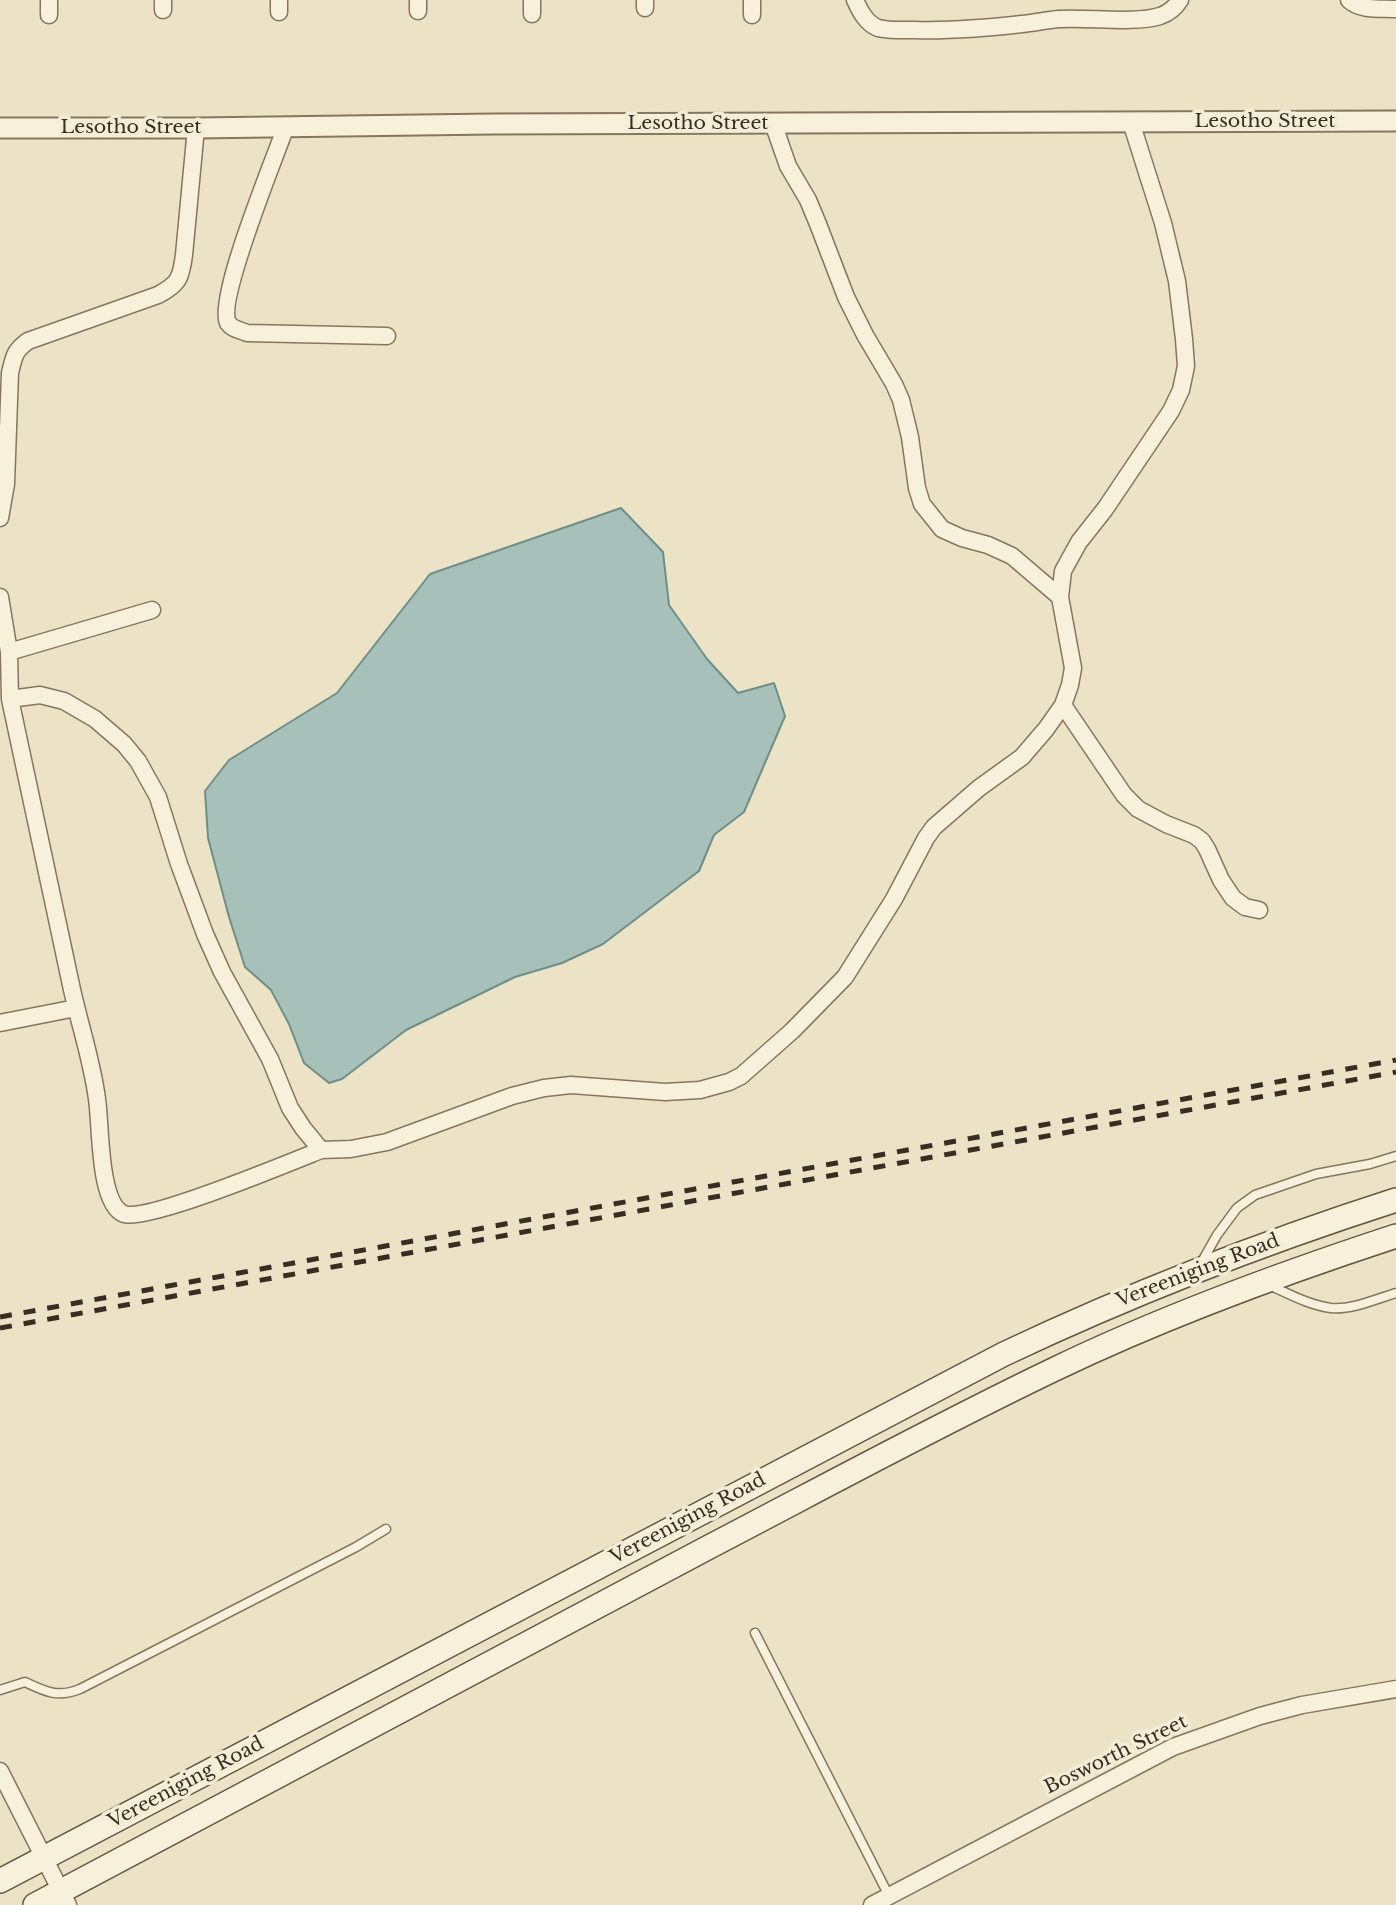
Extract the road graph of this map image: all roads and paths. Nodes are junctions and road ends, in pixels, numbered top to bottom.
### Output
1 (855, 0) edge
2 (1180, 0) edge
3 (1349, 0) edge
4 (1396, 9) edge
5 (1396, 121) edge
6 (1131, 122) junction
7 (773, 123) junction
8 (286, 126) junction
9 (0, 128) edge
10 (195, 128) junction
11 (387, 336) dead end
12 (0, 518) edge
13 (0, 597) edge
14 (1060, 597) junction
15 (152, 610) dead end
16 (9, 652) junction
17 (10, 699) junction
18 (1063, 705) junction
19 (1259, 910) dead end
20 (76, 1007) junction
21 (0, 1023) edge
22 (321, 1150) junction
23 (1396, 1156) edge
24 (1396, 1200) edge
25 (1396, 1236) edge
26 (1197, 1270) junction
27 (1264, 1282) junction
28 (1396, 1293) edge
29 (386, 1529) dead end
30 (755, 1633) dead end
31 (1396, 1689) edge
32 (0, 1690) edge
33 (0, 1771) edge
34 (44, 1858) junction
35 (0, 1881) edge
36 (889, 1896) junction
37 (65, 1898) edge
38 (34, 1905) edge
39 (872, 1905) edge

1 - 2 street
3 - 4 street
5 - 6 street, Lesotho Street
6 - 7 street, Lesotho Street
6 - 14 street
7 - 8 street, Lesotho Street
7 - 14 street
8 - 10 street, Lesotho Street
8 - 11 street
9 - 10 street, Lesotho Street
10 - 12 street
13 - 16 street
14 - 18 street
15 - 16 street
16 - 17 street
17 - 20 street
17 - 22 street
18 - 19 street
18 - 22 street
20 - 21 street
20 - 22 street
23 - 26 lane
24 - 26 main road, Vereeniging Road
25 - 27 main road, Vereeniging Road
26 - 34 main road, Vereeniging Road
27 - 28 lane
27 - 37 main road, Vereeniging Road
29 - 32 lane
30 - 36 lane
31 - 36 street, Bosworth Street
33 - 34 street
34 - 35 main road, Vereeniging Road
34 - 37 street
36 - 39 street, Bosworth Street
37 - 38 main road, Vereeniging Road

